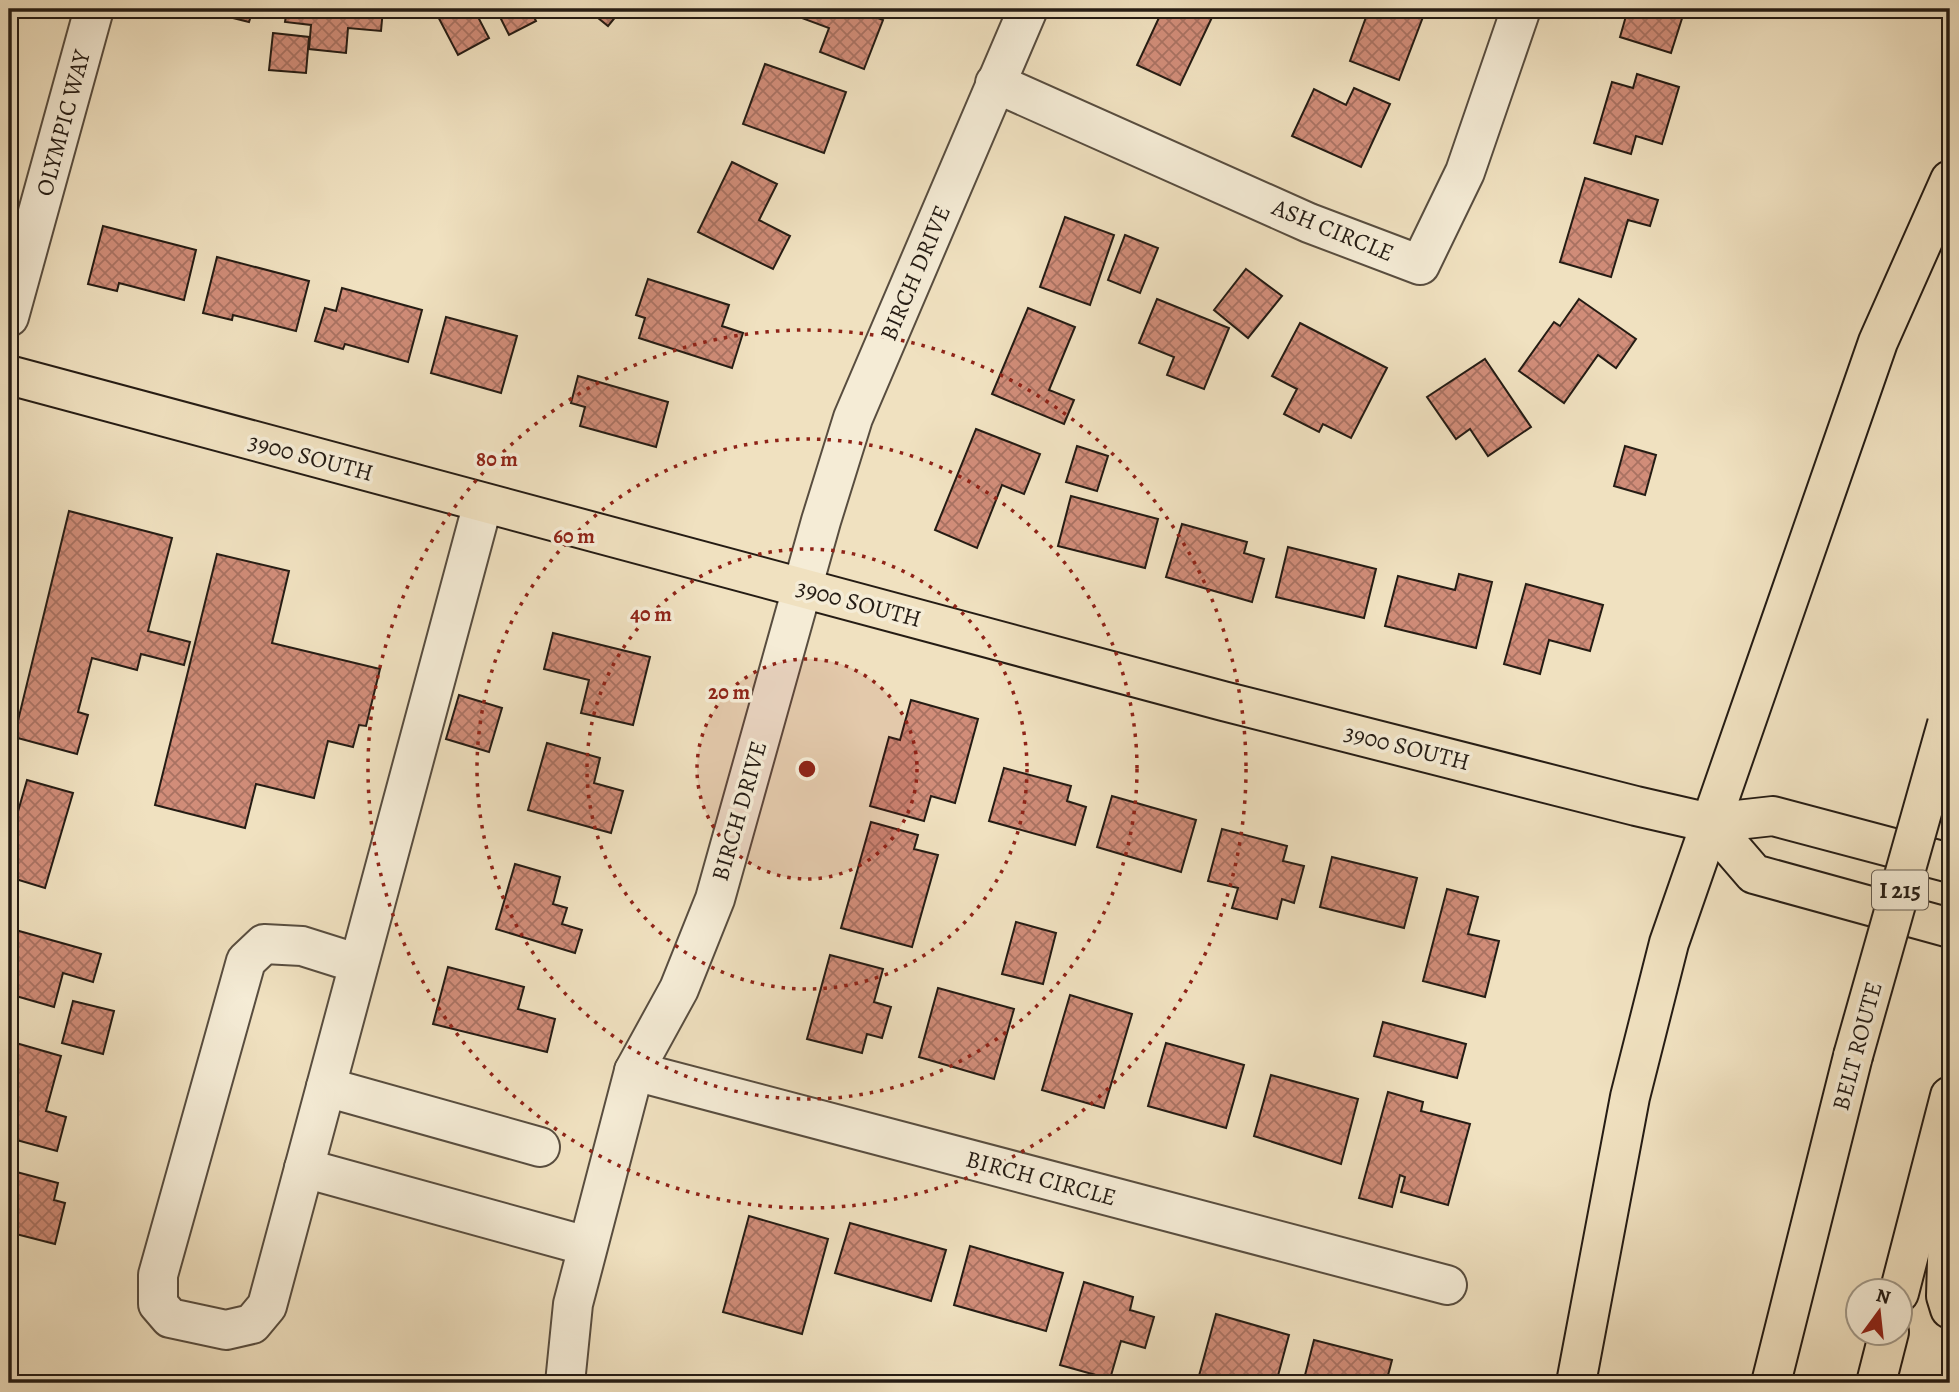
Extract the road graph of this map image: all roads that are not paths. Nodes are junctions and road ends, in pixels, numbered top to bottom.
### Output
1 (94, 9) edge
2 (1028, 9) edge
3 (1521, 9) edge
4 (995, 83) junction
5 (1950, 180) edge
6 (9, 317) edge
7 (9, 375) edge
8 (483, 503) junction
9 (803, 588) junction
10 (1949, 718) edge
11 (1710, 823) junction
12 (1950, 863) edge
13 (1950, 928) edge
14 (359, 964) junction
15 (634, 1071) junction
16 (326, 1087) junction
17 (1950, 1096) edge
18 (540, 1147) dead end
19 (1950, 1158) edge
20 (304, 1168) junction
21 (587, 1246) junction
22 (1903, 1276) edge
23 (1447, 1285) dead end
24 (1950, 1309) edge
25 (1885, 1346) edge
26 (565, 1383) edge
27 (1576, 1383) edge
28 (1771, 1383) edge
29 (1876, 1383) edge

1 - 6 street, OLYMPIC WAY
2 - 4 street, BIRCH DRIVE
3 - 4 street, ASH CIRCLE
4 - 9 street, BIRCH DRIVE
5 - 11 main road
7 - 8 main road, 3900 SOUTH
8 - 9 main road, 3900 SOUTH
8 - 14 street
9 - 11 main road, 3900 SOUTH
9 - 15 street, BIRCH DRIVE
10 - 28 main road, BELT ROUTE / I 215, bridge
11 - 12 main road, 3900 SOUTH
11 - 13 main road
11 - 27 main road
14 - 16 street
14 - 20 street
15 - 21 street, BIRCH DRIVE
15 - 23 street, BIRCH CIRCLE
16 - 18 street
16 - 20 street
17 - 22 main road
19 - 24 main road
20 - 21 street
21 - 26 street, BIRCH DRIVE
25 - 29 main road

